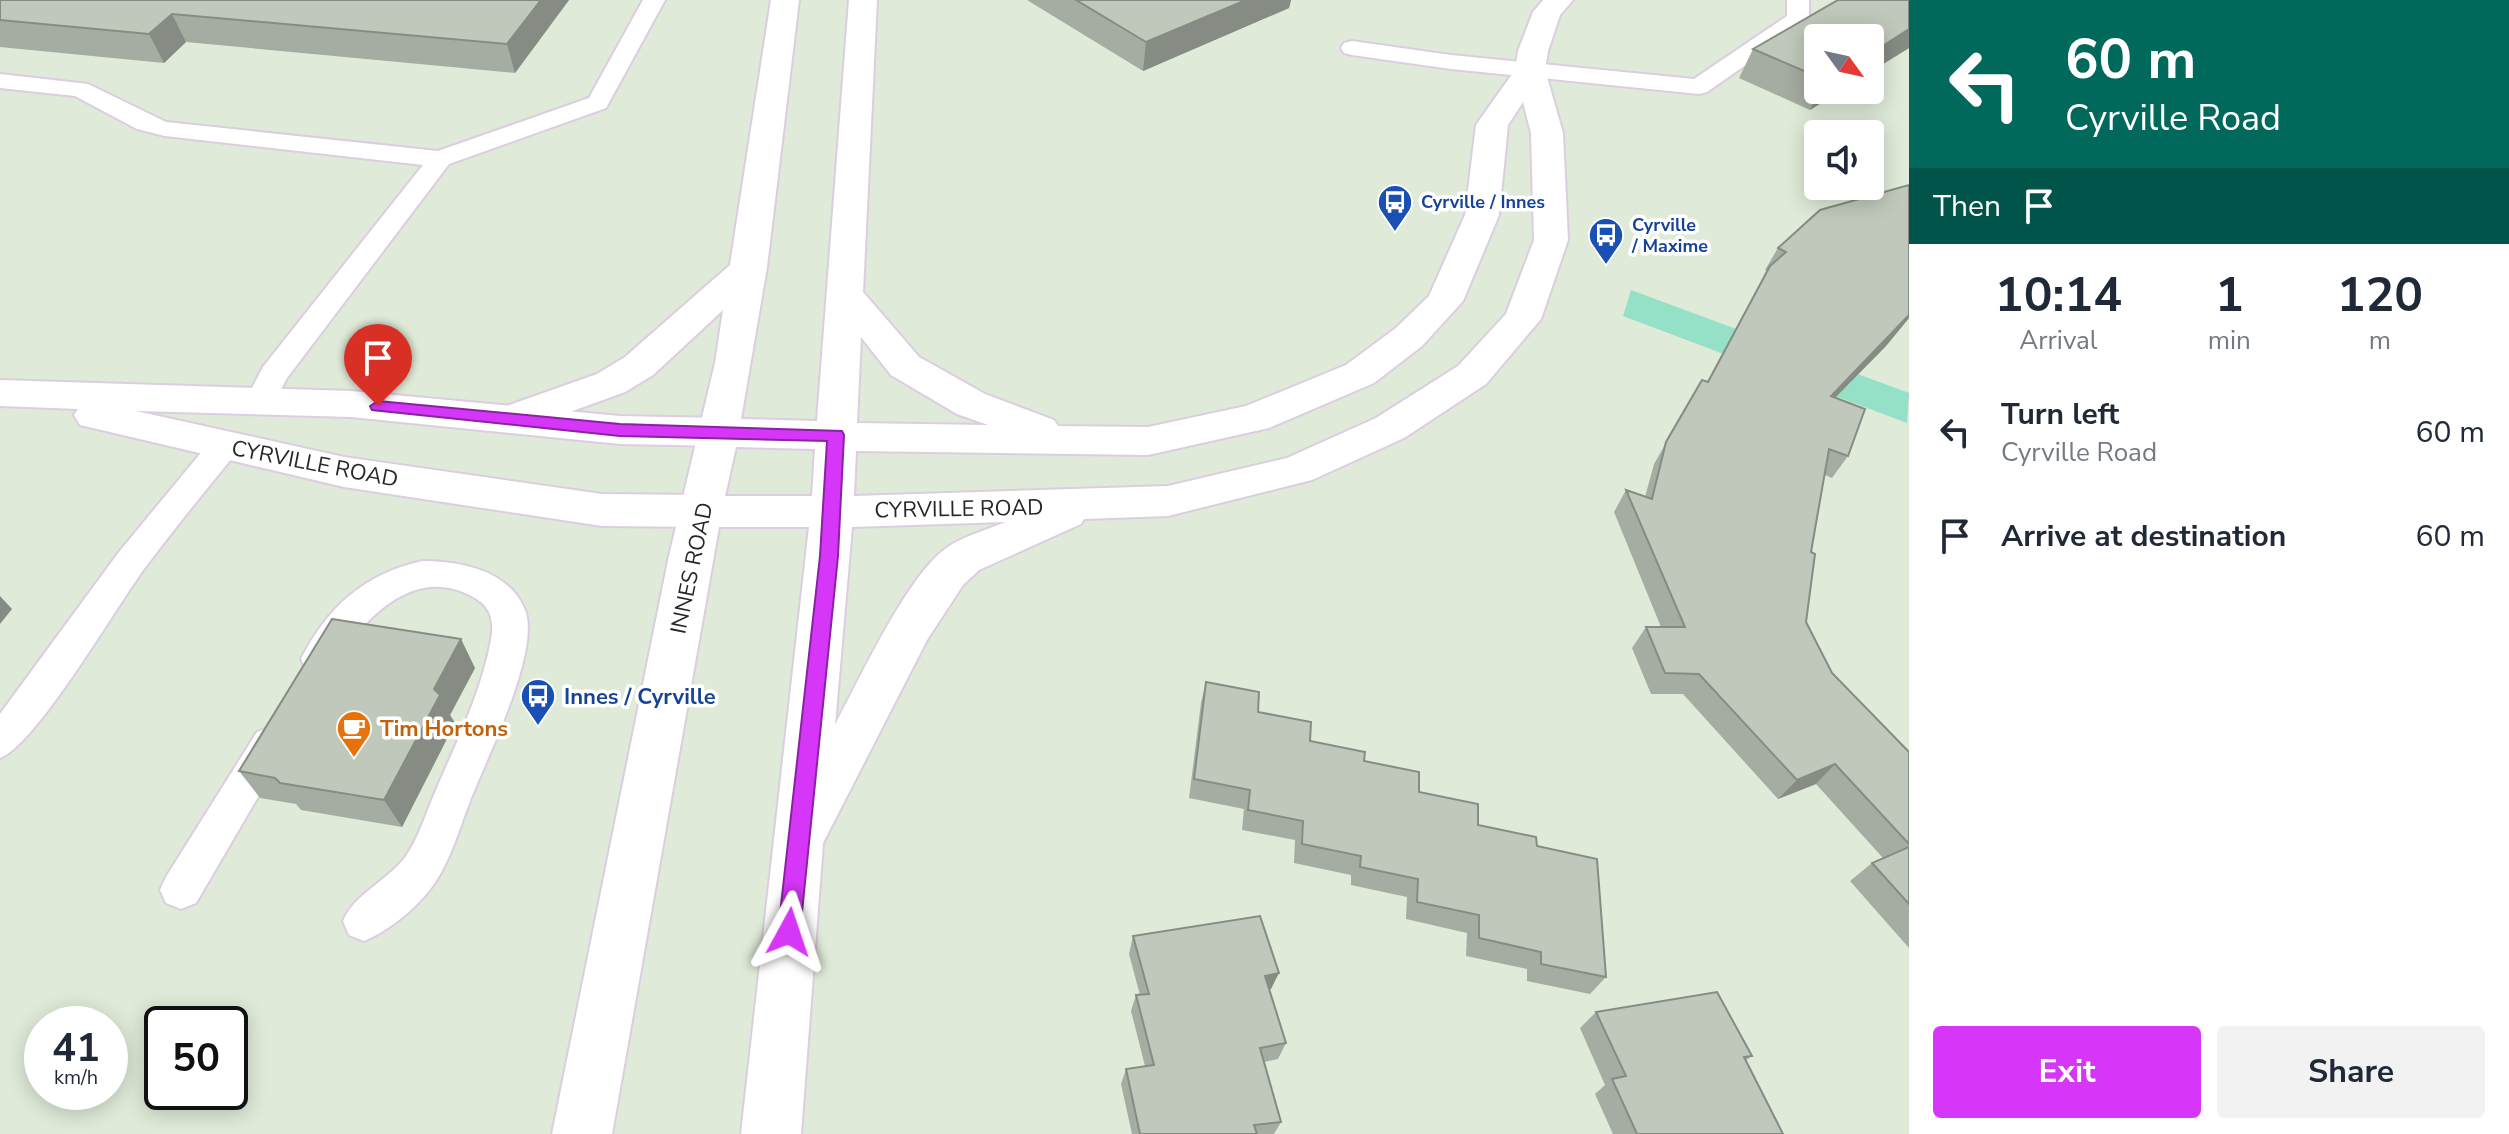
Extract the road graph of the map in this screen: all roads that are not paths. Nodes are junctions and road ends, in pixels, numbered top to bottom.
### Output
1 (654, 0) edge
2 (785, 0) edge
3 (863, 0) edge
4 (1559, 0) edge
5 (1798, 0) edge
6 (1352, 48) dead end
7 (1530, 70) junction
8 (0, 81) edge
9 (440, 159) junction
10 (749, 267) junction
11 (847, 296) junction
12 (0, 393) edge
13 (260, 401) junction
14 (512, 419) junction
15 (721, 432) junction
16 (836, 435) junction
17 (1066, 440) junction
18 (225, 445) junction
19 (1083, 505) junction
20 (703, 511) junction
21 (832, 512) junction
22 (0, 742) edge
23 (797, 846) junction
24 (181, 890) dead end
25 (364, 921) dead end
26 (582, 1134) edge
27 (771, 1134) edge

1 - 9 lane
2 - 10 main road, INNES ROAD
3 - 11 main road
4 - 7 main road, CYRVILLE ROAD
5 - 7 lane
6 - 7 lane
7 - 17 main road, CYRVILLE ROAD
7 - 19 main road, CYRVILLE ROAD
8 - 9 lane
9 - 13 lane
10 - 14 main road
10 - 15 main road, INNES ROAD
11 - 16 main road
11 - 17 main road
12 - 13 main road, CYRVILLE ROAD
12 - 18 main road, CYRVILLE ROAD
13 - 14 main road, CYRVILLE ROAD
14 - 15 main road, CYRVILLE ROAD
15 - 16 main road, CYRVILLE ROAD
15 - 20 main road, INNES ROAD
16 - 17 main road, CYRVILLE ROAD
16 - 21 main road
18 - 20 main road, CYRVILLE ROAD
18 - 22 lane
19 - 21 main road, CYRVILLE ROAD
19 - 23 main road
20 - 21 main road, CYRVILLE ROAD
20 - 26 main road, INNES ROAD
21 - 23 main road
23 - 27 main road
24 - 25 lane

